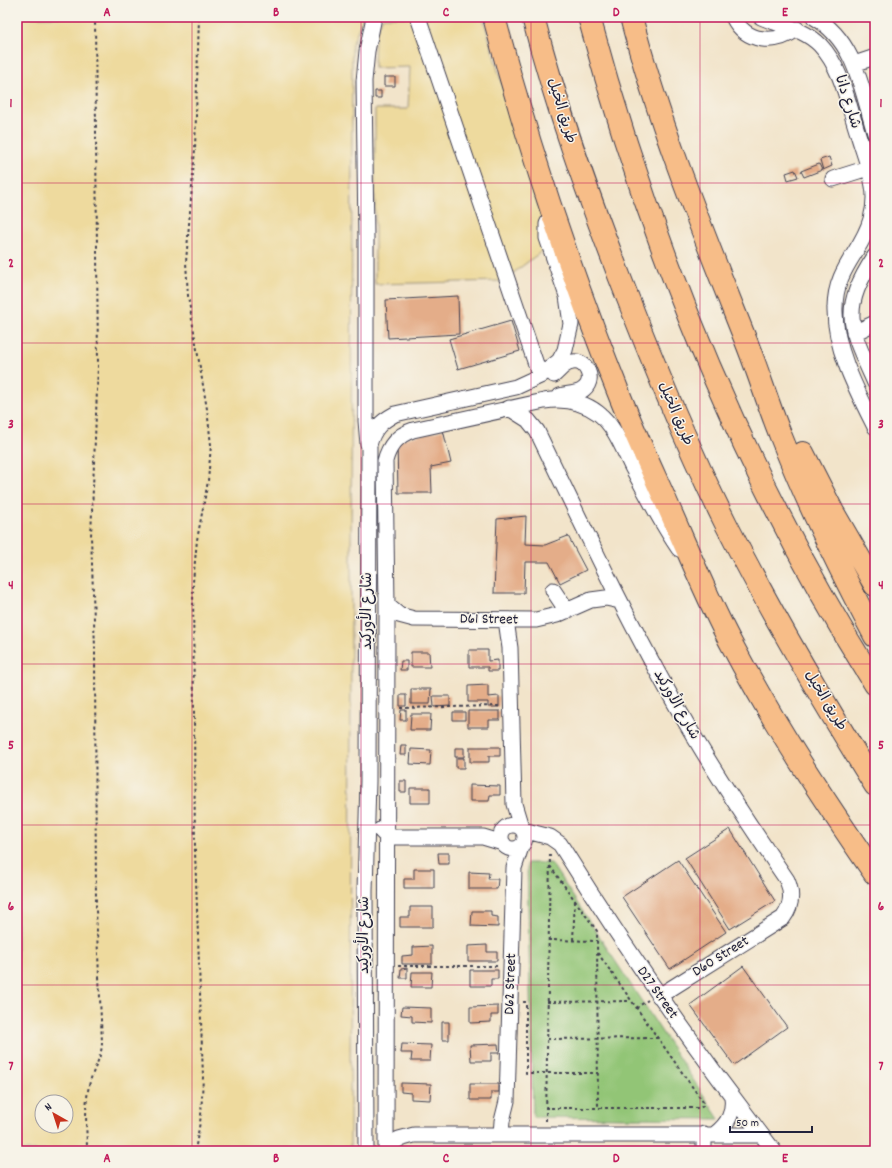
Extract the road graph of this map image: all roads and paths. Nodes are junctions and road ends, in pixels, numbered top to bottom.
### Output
1 (95, 17) edge
2 (199, 17) edge
3 (374, 17) edge
4 (418, 17) edge
5 (494, 17) edge
6 (533, 17) edge
7 (588, 17) edge
8 (631, 17) edge
9 (732, 17) edge
10 (761, 17) edge
11 (814, 17) edge
12 (797, 29) junction
13 (875, 57) edge
14 (854, 64) junction
15 (871, 107) edge
16 (875, 133) edge
17 (868, 168) junction
18 (833, 179) dead end
19 (553, 212) junction
20 (875, 256) edge
21 (875, 323) edge
22 (854, 333) junction
23 (752, 356) junction
24 (540, 376) junction
25 (875, 383) edge
26 (516, 387) junction
27 (868, 394) edge
28 (366, 396) junction
29 (544, 401) junction
30 (509, 408) junction
31 (394, 414) junction
32 (875, 427) edge
33 (369, 445) junction
34 (698, 574) junction
35 (606, 575) junction
36 (875, 585) edge
37 (553, 590) dead end
38 (591, 600) junction
39 (620, 601) junction
40 (387, 605) junction
41 (567, 611) junction
42 (511, 620) junction
43 (875, 636) edge
44 (875, 684) edge
45 (511, 706) junction
46 (387, 708) junction
47 (368, 781) junction
48 (875, 785) edge
49 (387, 837) junction
50 (513, 837) junction
51 (547, 837) junction
52 (550, 866) junction
53 (875, 874) edge
54 (575, 900) junction
55 (783, 918) joint
56 (548, 940) junction
57 (573, 940) junction
58 (597, 941) junction
59 (597, 952) junction
60 (397, 966) dead end
61 (500, 973) dead end
62 (659, 996) junction
63 (598, 1001) junction
64 (631, 1001) junction
65 (511, 1002) junction
66 (547, 1002) junction
67 (598, 1038) junction
68 (657, 1038) junction
69 (547, 1039) junction
70 (598, 1073) junction
71 (546, 1074) junction
72 (732, 1097) junction
73 (545, 1108) junction
74 (598, 1108) junction
75 (386, 1120) junction
76 (552, 1121) dead end
77 (710, 1134) junction
78 (414, 1135) junction
79 (506, 1135) junction
80 (761, 1135) junction
81 (386, 1150) edge
82 (87, 1151) edge
83 (195, 1151) edge
84 (366, 1151) edge
85 (704, 1151) edge
86 (774, 1151) edge

1 - 82 path
2 - 83 path
3 - 28 street
4 - 24 street
5 - 19 highway
6 - 48 highway, طريق الخيل
7 - 44 highway
8 - 23 highway
9 - 12 street
10 - 12 street, شارع دانا
11 - 14 street, شارع دانا
12 - 17 street, شارع دانا
13 - 14 street
14 - 15 street, شارع دانا
15 - 16 street, شارع دانا
17 - 18 street
17 - 27 street, شارع دانا
19 - 24 street, شارع الأوركيد
19 - 34 highway
20 - 22 street
21 - 22 street
22 - 25 street
23 - 36 highway
23 - 43 highway
24 - 26 street, شارع الأوركيد
26 - 29 street
26 - 31 street, شارع الأوركيد
27 - 32 street, شارع دانا
28 - 31 street
28 - 33 street
29 - 30 street, شارع الأوركيد
29 - 34 street, شارع الأوركيد
30 - 35 street, شارع الأوركيد
30 - 40 street, شارع الأوركيد
31 - 33 street, شارع الأوركيد
33 - 47 street, شارع الأوركيد
34 - 53 highway
35 - 38 street
35 - 39 street, شارع الأوركيد
37 - 41 street
38 - 39 street, D61 Street
38 - 41 street, D61 Street
39 - 55 street, شارع الأوركيد
40 - 42 street, D61 Street
40 - 46 street, شارع الأوركيد
41 - 42 street, D61 Street
42 - 45 street
45 - 46 path
45 - 50 street
46 - 49 street, شارع الأوركيد
47 - 49 street
47 - 84 street, شارع الأوركيد
49 - 50 street
49 - 75 street, شارع الأوركيد
50 - 51 street
50 - 65 street, D62 Street
51 - 52 path
51 - 62 street, D27 Street
52 - 54 path
52 - 56 path
54 - 57 path
54 - 58 path
55 - 62 street, D60 Street
56 - 57 path
56 - 66 path
57 - 58 path
58 - 59 path
59 - 63 path
59 - 64 path
60 - 61 path
62 - 72 street, D27 Street
63 - 64 path
63 - 66 path
63 - 67 path
64 - 68 path
65 - 71 path
65 - 79 street, D62 Street
66 - 69 path
67 - 68 path
67 - 69 path
67 - 70 path
68 - 74 path
69 - 71 path
70 - 71 path
70 - 74 path
71 - 73 path
72 - 77 street
72 - 80 street, D27 Street
73 - 74 path
73 - 76 path
75 - 78 street
75 - 81 street, شارع الأوركيد
77 - 79 street
77 - 80 street
77 - 85 street
78 - 79 street
78 - 81 street
80 - 86 street, D27 Street

